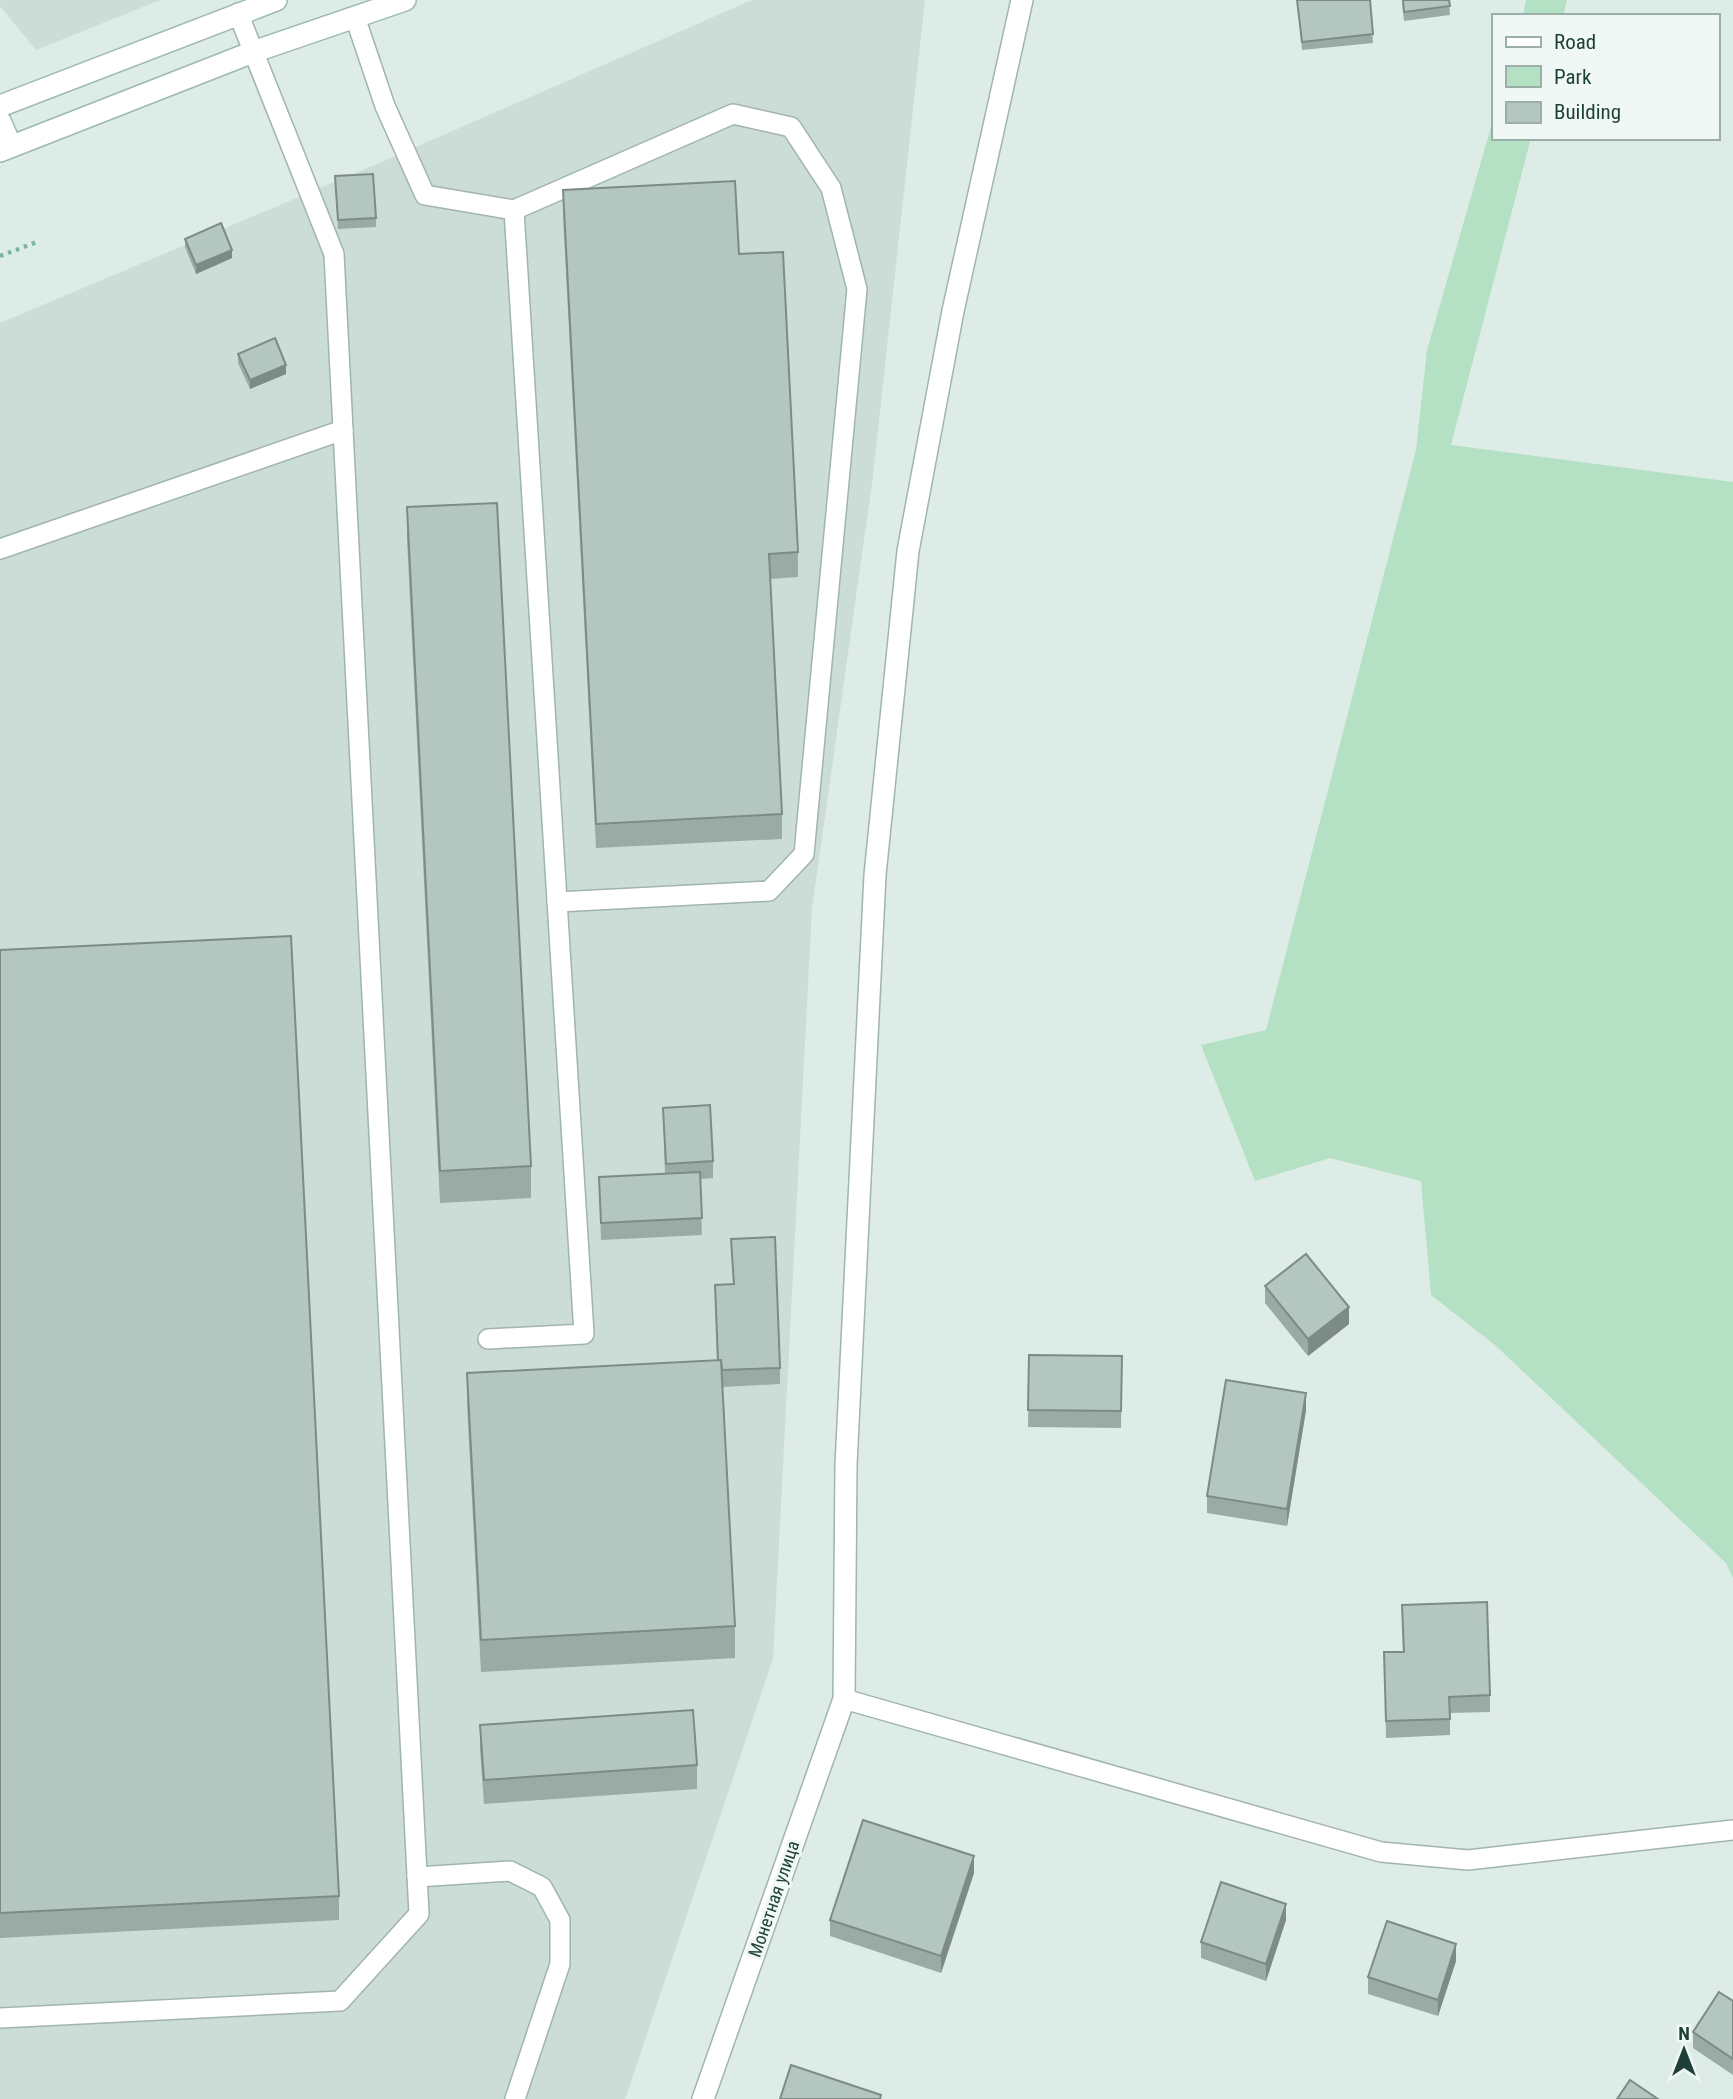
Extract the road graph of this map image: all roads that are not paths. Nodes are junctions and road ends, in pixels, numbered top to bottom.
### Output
1 (276, 0) edge
2 (405, 0) edge
3 (1021, 0) edge
4 (238, 13) junction
5 (355, 17) junction
6 (253, 52) junction
7 (0, 106) edge
8 (0, 121) edge
9 (5, 149) edge
10 (514, 210) junction
11 (343, 430) junction
12 (0, 549) edge
13 (557, 902) junction
14 (488, 1339) dead end
15 (844, 1699) junction
16 (1733, 1830) edge
17 (417, 1877) junction
18 (0, 2018) edge
19 (515, 2099) edge
20 (704, 2099) edge

1 - 4 street
2 - 5 street
3 - 15 street, Монетная улица
4 - 6 lane
4 - 7 street
5 - 6 street
5 - 10 lane
6 - 9 street
6 - 11 lane
8 - 9 street
10 - 13 lane
10 - 13 lane
11 - 12 lane
11 - 17 lane
13 - 14 lane
15 - 16 lane
15 - 20 street, Монетная улица
17 - 18 lane
17 - 19 lane

